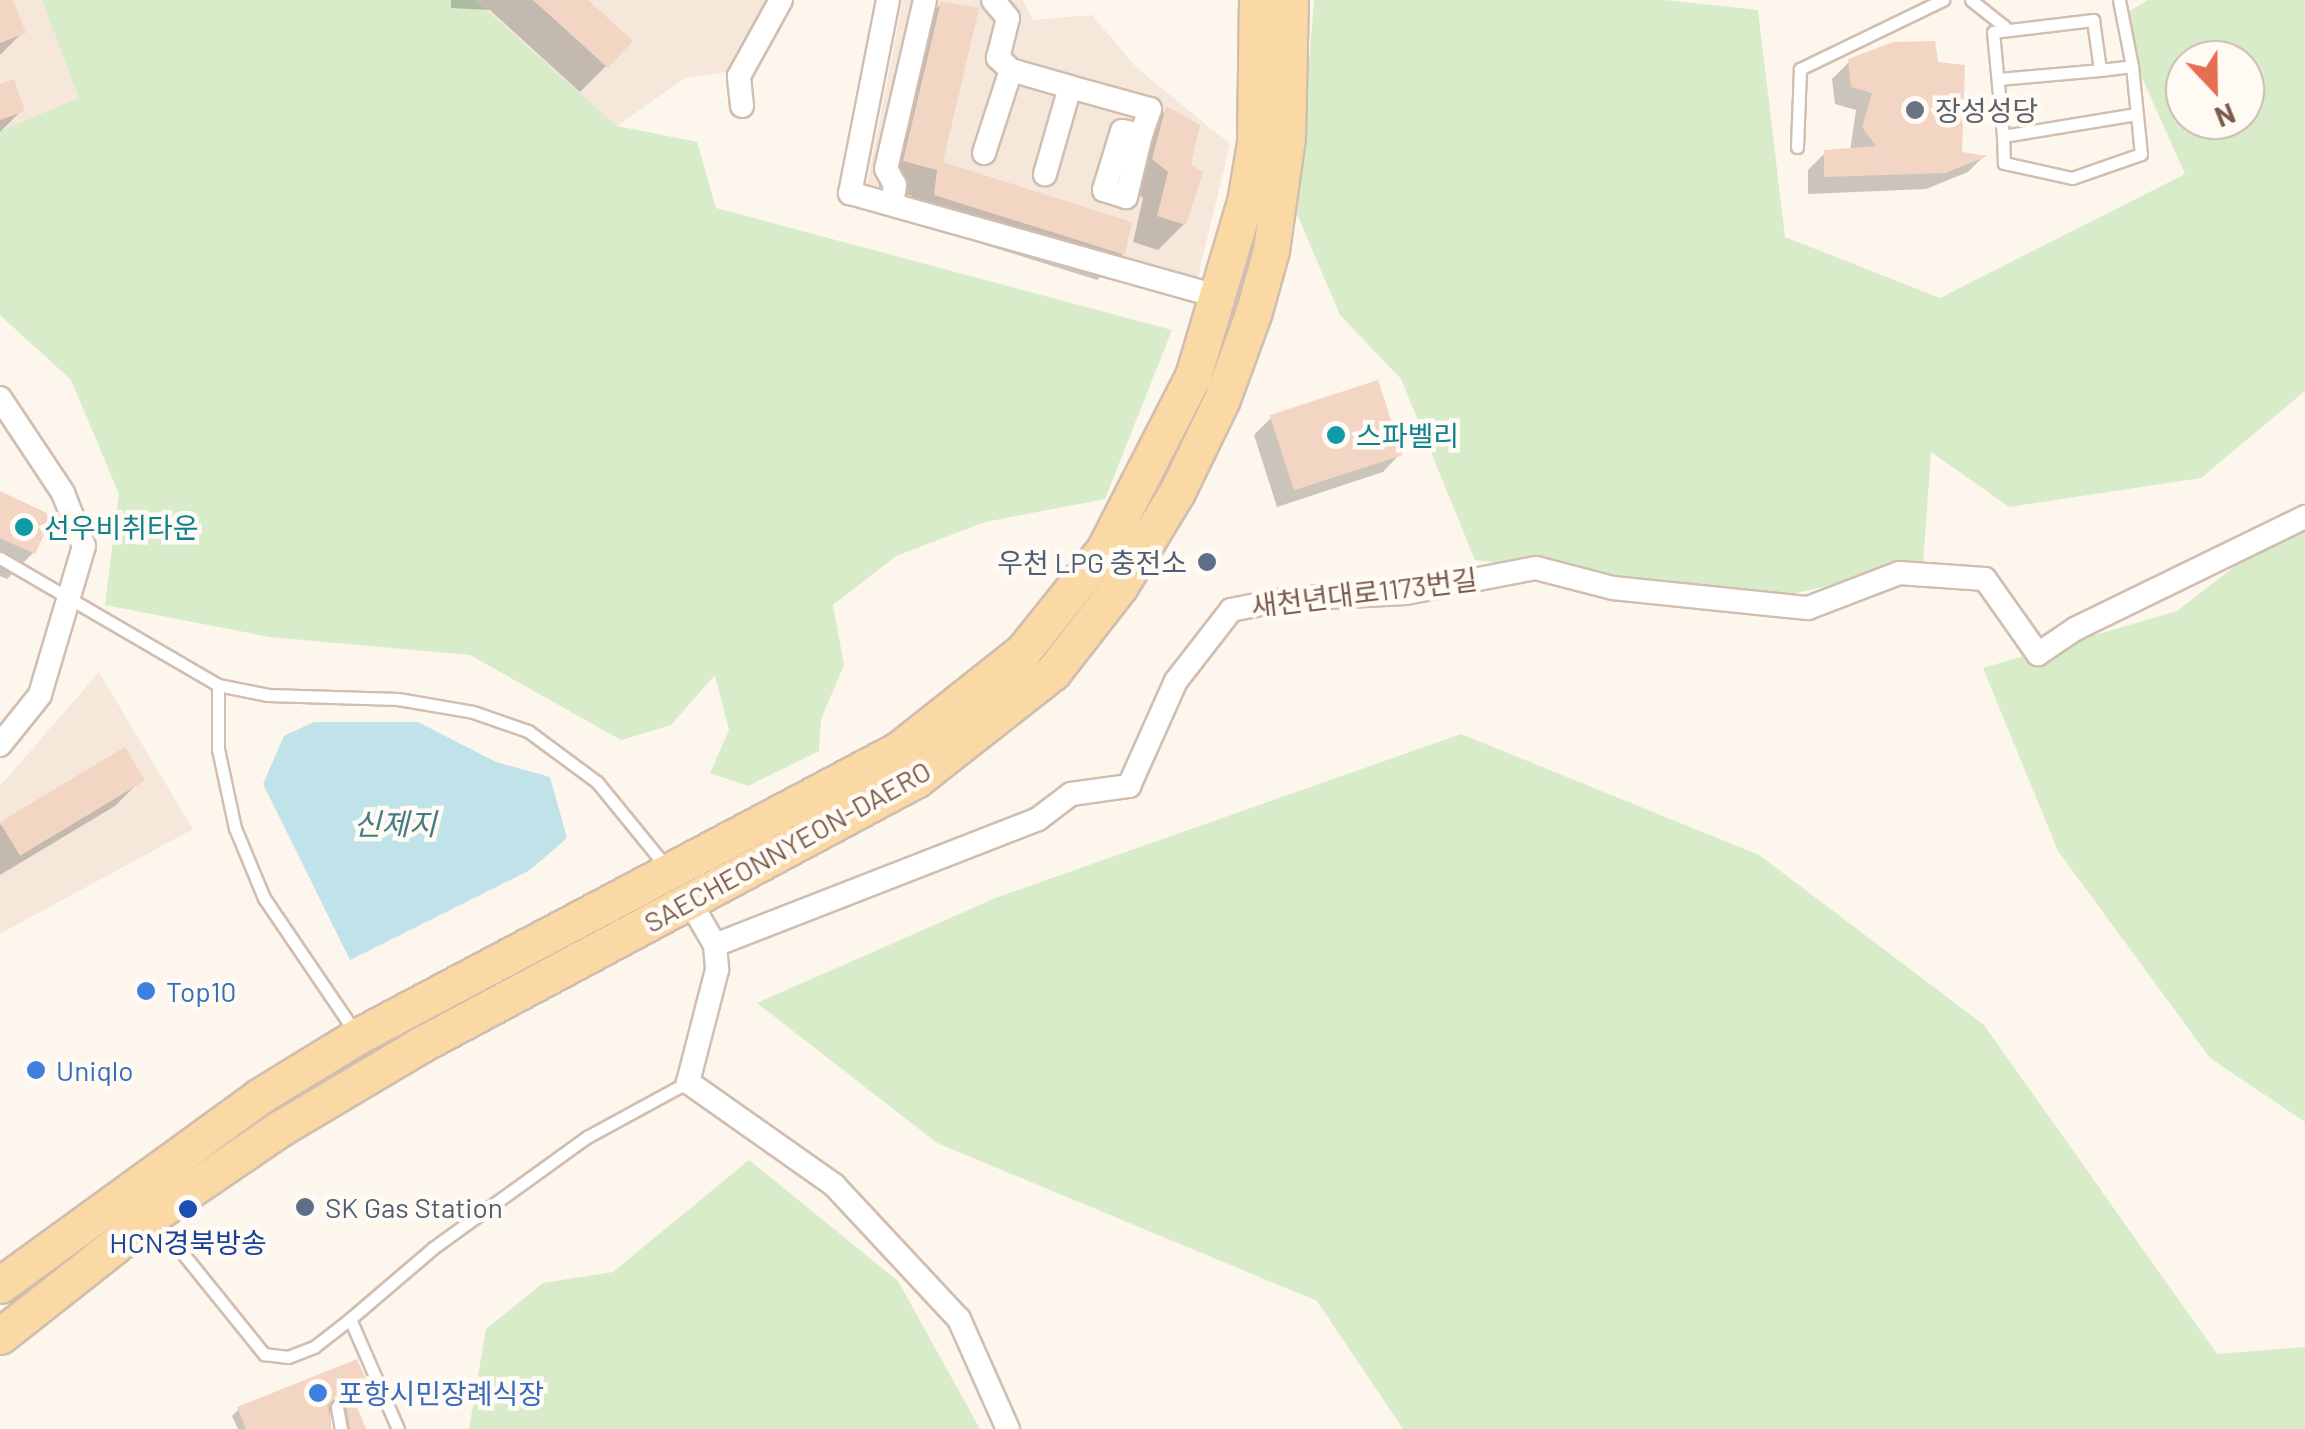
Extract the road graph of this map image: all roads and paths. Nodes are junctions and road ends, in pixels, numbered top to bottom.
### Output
1 (781, 0) edge
2 (888, 0) edge
3 (924, 0) edge
4 (993, 0) edge
5 (1258, 0) edge
6 (1290, 0) edge
7 (1943, 0) edge
8 (1971, 0) edge
9 (2119, 0) edge
10 (2005, 27) junction
11 (2132, 66) junction
12 (1011, 70) junction
13 (2100, 70) junction
14 (1998, 80) junction
15 (1070, 88) junction
16 (742, 106) dead end
17 (2136, 114) junction
18 (1141, 135) dead end
19 (2002, 136) junction
20 (1797, 147) dead end
21 (984, 153) dead end
22 (1045, 174) dead end
23 (892, 204) junction
24 (1219, 296) junction
25 (0, 398) edge
26 (2305, 516) edge
27 (0, 558) edge
28 (67, 594) junction
29 (218, 685) junction
30 (0, 746) edge
31 (772, 818) junction
32 (789, 850) junction
33 (669, 870) junction
34 (689, 900) junction
35 (533, 942) junction
36 (714, 945) junction
37 (551, 974) junction
38 (358, 1036) junction
39 (688, 1082) junction
40 (153, 1215) junction
41 (0, 1285) edge
42 (350, 1319) junction
43 (0, 1336) edge
44 (337, 1406) dead end
45 (341, 1429) edge
46 (398, 1429) edge
47 (1008, 1429) edge

1 - 16 street
2 - 23 street
3 - 23 street
4 - 12 street
5 - 24 main road, SAECHEONNYEON-DAERO
6 - 32 main road, SAECHEONNYEON-DAERO
7 - 20 lane
8 - 10 lane
9 - 11 lane
10 - 13 lane
10 - 14 lane
11 - 13 lane
11 - 17 lane
12 - 15 street
12 - 21 street
13 - 14 lane
14 - 19 lane
15 - 18 street
15 - 22 street
17 - 19 lane
17 - 19 lane
23 - 24 street
24 - 31 main road, SAECHEONNYEON-DAERO
25 - 28 street
26 - 36 street, 새천년대로1173번길
27 - 28 lane
28 - 29 lane
28 - 30 street
29 - 33 lane
29 - 38 lane
31 - 32 main road
31 - 33 main road, SAECHEONNYEON-DAERO
32 - 34 main road, SAECHEONNYEON-DAERO
33 - 34 lane
33 - 35 main road, SAECHEONNYEON-DAERO
34 - 36 street
34 - 37 main road, SAECHEONNYEON-DAERO
35 - 37 main road
35 - 38 main road, SAECHEONNYEON-DAERO
36 - 39 street
37 - 40 main road, SAECHEONNYEON-DAERO
38 - 41 main road, SAECHEONNYEON-DAERO
39 - 42 lane
39 - 47 street
40 - 42 lane
40 - 43 main road, SAECHEONNYEON-DAERO
42 - 46 lane
44 - 45 lane

